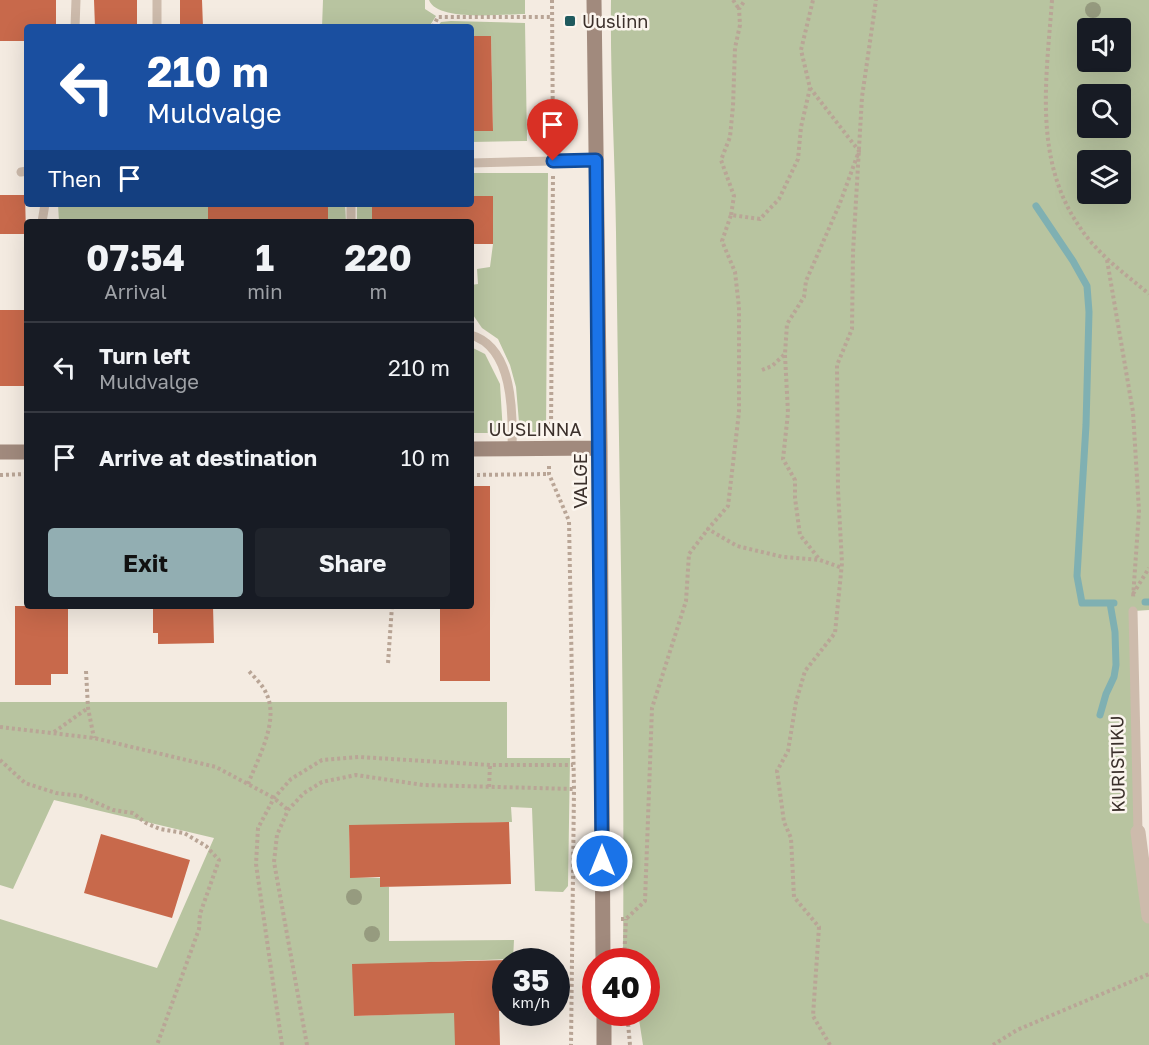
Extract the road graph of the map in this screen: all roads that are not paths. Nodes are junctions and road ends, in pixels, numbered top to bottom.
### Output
1 (76, 0) edge
2 (157, 0) edge
3 (594, 0) edge
4 (75, 24) edge
5 (157, 24) edge
6 (596, 160) junction
7 (474, 163) edge
8 (474, 336) edge
9 (512, 448) junction
10 (600, 448) junction
11 (474, 449) edge
12 (0, 452) edge
13 (24, 452) edge
14 (1133, 611) road end
15 (1138, 832) joint
16 (1149, 915) edge
17 (603, 948) edge
18 (604, 1026) edge
19 (604, 1045) edge

1 - 4 lane
2 - 5 lane
3 - 6 street, VALGE
6 - 7 lane
6 - 10 street, VALGE
8 - 9 lane
9 - 10 street, UUSLINNA
9 - 11 street, UUSLINNA
10 - 17 street, VALGE
12 - 13 street
14 - 15 lane, KURISTIKU
15 - 16 street, KURISTIKU
18 - 19 street

